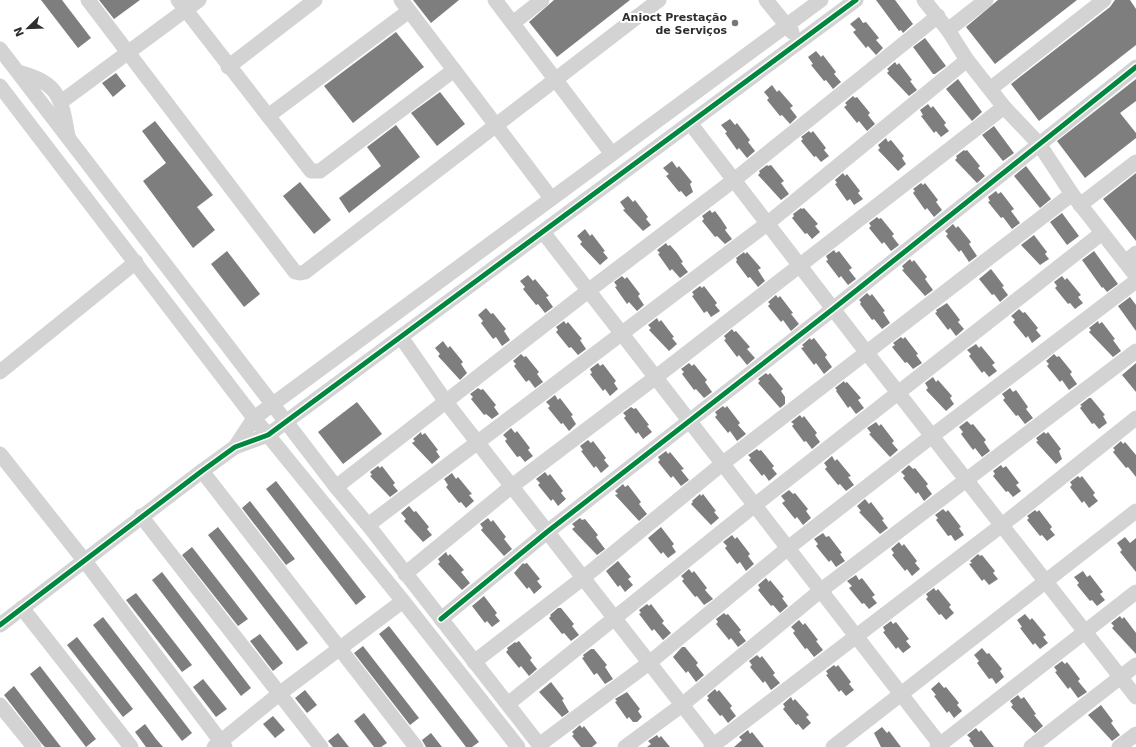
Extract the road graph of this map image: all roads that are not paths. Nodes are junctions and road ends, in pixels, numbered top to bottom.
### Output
1 (88, 0) edge
2 (199, 0) edge
3 (315, 0) edge
4 (495, 0) edge
5 (542, 0) edge
6 (659, 0) edge
7 (766, 0) edge
8 (821, 0) edge
9 (856, 0) edge
10 (924, 0) edge
11 (986, 0) edge
12 (1104, 0) edge
13 (182, 5) edge
14 (405, 6) edge
15 (938, 16) junction
16 (513, 23) junction
17 (786, 26) junction
18 (948, 30) junction
19 (800, 42) junction
20 (0, 50) edge
21 (129, 53) junction
22 (967, 60) junction
23 (228, 66) junction
24 (1136, 68) edge
25 (454, 70) junction
26 (18, 72) junction
27 (556, 79) junction
28 (0, 86) edge
29 (990, 89) junction
30 (61, 102) junction
31 (5, 104) edge
32 (1004, 107) junction
33 (268, 116) junction
34 (690, 123) junction
35 (497, 126) junction
36 (69, 139) junction
37 (1039, 144) junction
38 (612, 154) junction
39 (1136, 162) edge
40 (734, 180) junction
41 (551, 198) junction
42 (1076, 199) junction
43 (768, 223) junction
44 (543, 232) junction
45 (1102, 233) junction
46 (1130, 257) edge
47 (136, 262) junction
48 (800, 265) junction
49 (1136, 276) edge
50 (1136, 281) edge
51 (588, 291) junction
52 (833, 309) junction
53 (622, 333) junction
54 (401, 337) junction
55 (1136, 351) edge
56 (867, 353) junction
57 (0, 372) edge
58 (656, 377) junction
59 (898, 392) junction
60 (446, 402) junction
61 (273, 404) junction
62 (254, 418) junction
63 (1136, 418) edge
64 (688, 420) junction
65 (287, 421) junction
66 (268, 435) junction
67 (932, 436) junction
68 (478, 442) junction
69 (235, 448) junction
70 (0, 454) edge
71 (722, 464) junction
72 (202, 471) junction
73 (966, 480) junction
74 (512, 486) junction
75 (336, 487) junction
76 (755, 505) junction
77 (1136, 511) edge
78 (141, 516) junction
79 (368, 525) junction
80 (1002, 525) junction
81 (547, 532) junction
82 (788, 548) junction
83 (84, 560) junction
84 (405, 574) junction
85 (583, 578) junction
86 (1044, 581) junction
87 (820, 591) junction
88 (1136, 592) edge
89 (403, 601) junction
90 (22, 608) junction
91 (615, 617) junction
92 (440, 619) junction
93 (0, 625) edge
94 (1083, 632) junction
95 (856, 636) junction
96 (339, 649) junction
97 (474, 662) junction
98 (649, 663) junction
99 (1136, 665) edge
100 (1120, 678) junction
101 (279, 694) junction
102 (901, 694) junction
103 (1136, 697) edge
104 (508, 704) junction
105 (0, 705) edge
106 (682, 705) junction
107 (1136, 734) edge
108 (220, 745) edge
109 (540, 746) edge
110 (713, 746) edge
111 (940, 746) edge
112 (34, 747) edge
113 (131, 747) edge
114 (321, 747) edge
115 (416, 747) edge
116 (518, 747) edge
117 (625, 747) edge
118 (833, 747) edge
119 (1031, 747) edge
120 (1119, 747) edge

1 - 21 street
2 - 13 street
3 - 23 street
4 - 16 street
5 - 16 street
6 - 27 street
7 - 17 street
8 - 17 street
9 - 19 street
10 - 15 street
11 - 18 street
12 - 29 street
13 - 21 street
13 - 23 street
14 - 25 street
14 - 33 street
15 - 18 street
15 - 40 street
16 - 27 street
17 - 19 street
17 - 38 street
18 - 22 street
19 - 34 street
20 - 26 street
21 - 30 street
21 - 35 street
22 - 29 street
22 - 43 street
23 - 33 street
24 - 37 street
25 - 33 street
25 - 35 street
26 - 30 street
26 - 36 street
27 - 35 street
27 - 38 street
28 - 31 street
29 - 32 street
30 - 36 street
31 - 47 street
32 - 37 street
32 - 48 street
34 - 40 street
34 - 44 street
35 - 41 street
36 - 61 street
37 - 42 street
37 - 52 street
38 - 41 street
39 - 42 street
40 - 43 street
40 - 51 street
41 - 61 street
42 - 45 street
42 - 56 street
43 - 48 street
43 - 53 street
44 - 51 street
44 - 54 street
45 - 46 street
45 - 59 street
46 - 49 street
47 - 57 street
47 - 62 street
48 - 52 street
48 - 58 street
50 - 67 street
51 - 53 street
51 - 60 street
52 - 56 street
52 - 64 street
53 - 58 street
53 - 68 street
54 - 60 street
54 - 65 street
55 - 73 street
56 - 59 street
56 - 71 street
58 - 64 street
58 - 74 street
59 - 67 street
59 - 76 street
60 - 68 street
60 - 75 street
61 - 62 street
61 - 65 street
62 - 66 street
62 - 69 street
63 - 80 street
64 - 71 street
64 - 81 street
65 - 66 street
65 - 75 street
66 - 69 street
66 - 89 street
67 - 73 street
67 - 82 street
68 - 74 street
68 - 79 street
69 - 72 street
70 - 83 street
71 - 76 street
71 - 85 street
72 - 78 street
72 - 96 street
73 - 80 street
73 - 87 street
74 - 81 street
74 - 84 street
75 - 79 street
76 - 82 street
76 - 91 street
77 - 86 street
78 - 83 street
78 - 101 street
79 - 84 street
80 - 86 street
80 - 95 street
81 - 85 street
81 - 92 street
82 - 87 street
82 - 98 street
83 - 90 street
83 - 108 street
84 - 92 street
85 - 91 street
85 - 97 street
86 - 94 street
86 - 102 street
87 - 95 street
87 - 106 street
88 - 94 street
89 - 96 street
89 - 116 street
90 - 93 street
90 - 113 street
91 - 98 street
91 - 104 street
92 - 97 street
94 - 100 street
94 - 111 street
95 - 102 street
95 - 110 street
96 - 101 street
96 - 115 street
97 - 104 street
98 - 106 street
98 - 109 street
99 - 100 street
100 - 103 street
100 - 119 street
101 - 108 street
101 - 114 street
102 - 111 street
102 - 118 street
104 - 109 street
105 - 112 street
106 - 110 street
106 - 117 street
107 - 120 street

